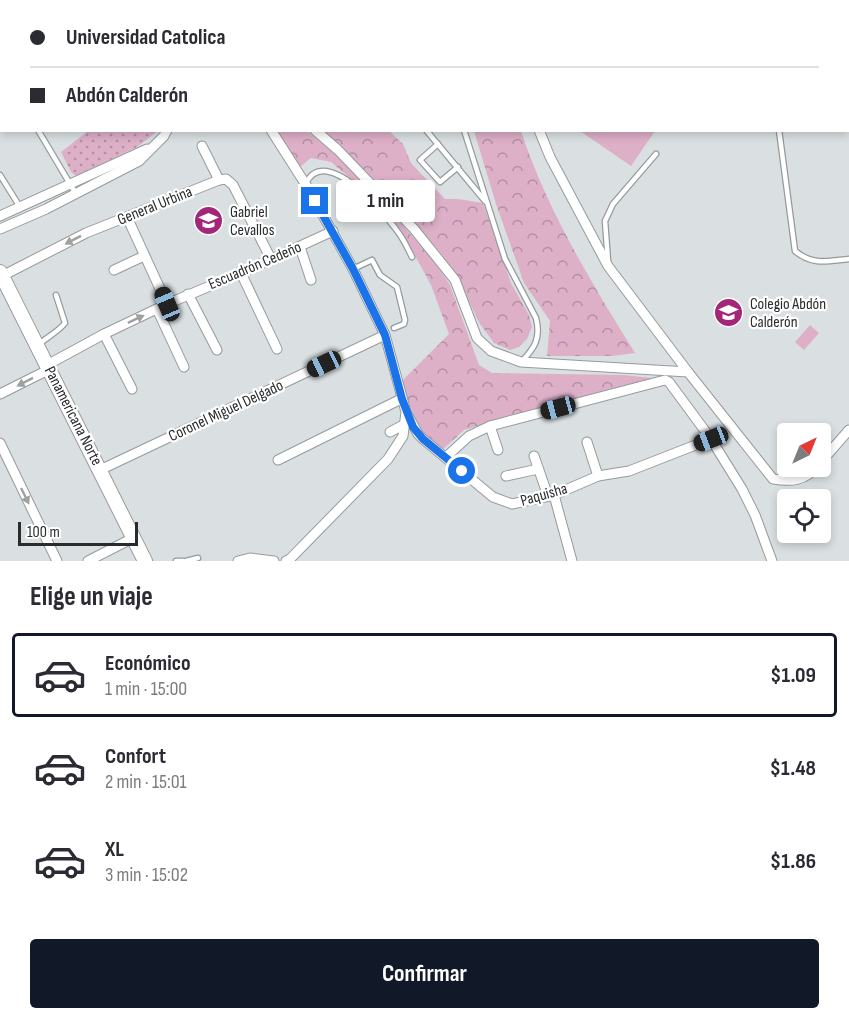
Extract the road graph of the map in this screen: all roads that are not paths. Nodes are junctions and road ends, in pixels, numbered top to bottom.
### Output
1 (39, 132) edge
2 (166, 132) edge
3 (272, 132) edge
4 (317, 132) edge
5 (428, 132) edge
6 (465, 132) edge
7 (540, 132) edge
8 (779, 132) edge
9 (438, 144) junction
10 (202, 146) dead end
11 (656, 154) dead end
12 (458, 167) junction
13 (0, 175) edge
14 (219, 180) junction
15 (306, 185) junction
16 (74, 189) junction
17 (38, 199) junction
18 (489, 206) junction
19 (20, 207) junction
20 (42, 210) junction
21 (0, 216) edge
22 (127, 217) junction
23 (0, 229) edge
24 (333, 231) junction
25 (300, 247) junction
26 (144, 256) junction
27 (412, 257) dead end
28 (271, 259) junction
29 (849, 259) edge
30 (608, 266) junction
31 (353, 269) junction
32 (114, 270) dead end
33 (241, 273) junction
34 (1, 274) edge
35 (311, 280) dead end
36 (188, 294) junction
37 (56, 296) dead end
38 (167, 304) junction
39 (157, 309) junction
40 (394, 328) dead end
41 (104, 334) junction
42 (385, 335) junction
43 (38, 345) junction
44 (277, 349) dead end
45 (217, 350) dead end
46 (521, 362) junction
47 (49, 367) junction
48 (184, 367) dead end
49 (688, 372) junction
50 (132, 389) dead end
51 (0, 394) edge
52 (402, 399) junction
53 (406, 412) junction
54 (405, 424) junction
55 (490, 426) junction
56 (849, 430) edge
57 (390, 432) dead end
58 (711, 439) junction
59 (587, 442) dead end
60 (0, 443) edge
61 (498, 450) dead end
62 (831, 451) edge
63 (534, 456) dead end
64 (446, 457) junction
65 (278, 460) dead end
66 (538, 469) junction
67 (100, 470) junction
68 (506, 476) dead end
69 (598, 476) junction
70 (807, 477) edge
71 (551, 495) junction
72 (133, 538) junction
73 (198, 558) dead end
74 (57, 561) edge
75 (88, 561) edge
76 (145, 561) edge
77 (176, 561) edge
78 (185, 561) edge
79 (238, 561) edge
80 (274, 561) edge
81 (286, 561) edge
82 (572, 561) edge
83 (772, 561) edge

1 - 16 lane
2 - 16 street
3 - 15 street
4 - 46 street
5 - 9 lane
6 - 18 lane
7 - 30 street
8 - 29 lane
9 - 12 lane
9 - 12 lane
10 - 14 street
11 - 30 lane
12 - 18 lane
13 - 19 lane
14 - 22 street, General Urbina
14 - 28 street
15 - 24 street
15 - 27 lane
16 - 17 street
16 - 20 street
17 - 19 street
17 - 20 lane
18 - 46 lane
19 - 21 street
20 - 23 street
22 - 26 street
22 -> 34 street, General Urbina
24 - 25 street, Escuadrón Cedeño
24 - 31 street
25 - 28 street, Escuadrón Cedeño
25 - 35 street
26 - 32 street
26 - 38 street
28 - 33 street, Escuadrón Cedeño
30 - 49 street
31 - 40 lane
31 - 42 street
33 - 36 street, Escuadrón Cedeño
33 - 44 street
34 - 43 main road, Panamericana Norte
36 - 38 street, Escuadrón Cedeño
36 - 45 street
37 - 43 lane
38 - 39 street, Escuadrón Cedeño
41 -> 39 street, Escuadrón Cedeño
39 - 48 street
41 - 47 street, Escuadrón Cedeño
41 - 50 street
42 - 52 street
42 - 67 street, Coronel Miguel Delgado
43 - 47 main road, Panamericana Norte
46 - 49 street
47 -> 51 street, Escuadrón Cedeño
47 - 67 main road, Panamericana Norte
49 - 70 street
52 - 53 street
52 - 65 street
53 - 54 street
53 - 64 street, Paquisha
54 - 57 street
54 - 81 street
55 - 58 street
55 - 61 street
55 - 64 street
56 - 62 street
58 - 69 street, Paquisha
58 - 83 street
59 - 69 street
60 -> 74 street
63 - 66 street
64 - 71 street, Paquisha
66 - 68 street
66 - 71 street
67 - 72 main road, Panamericana Norte
69 - 71 street, Paquisha
71 - 82 street
72 - 75 street
72 - 76 main road, Panamericana Norte
73 - 78 lane
77 - 78 lane
79 - 80 street

